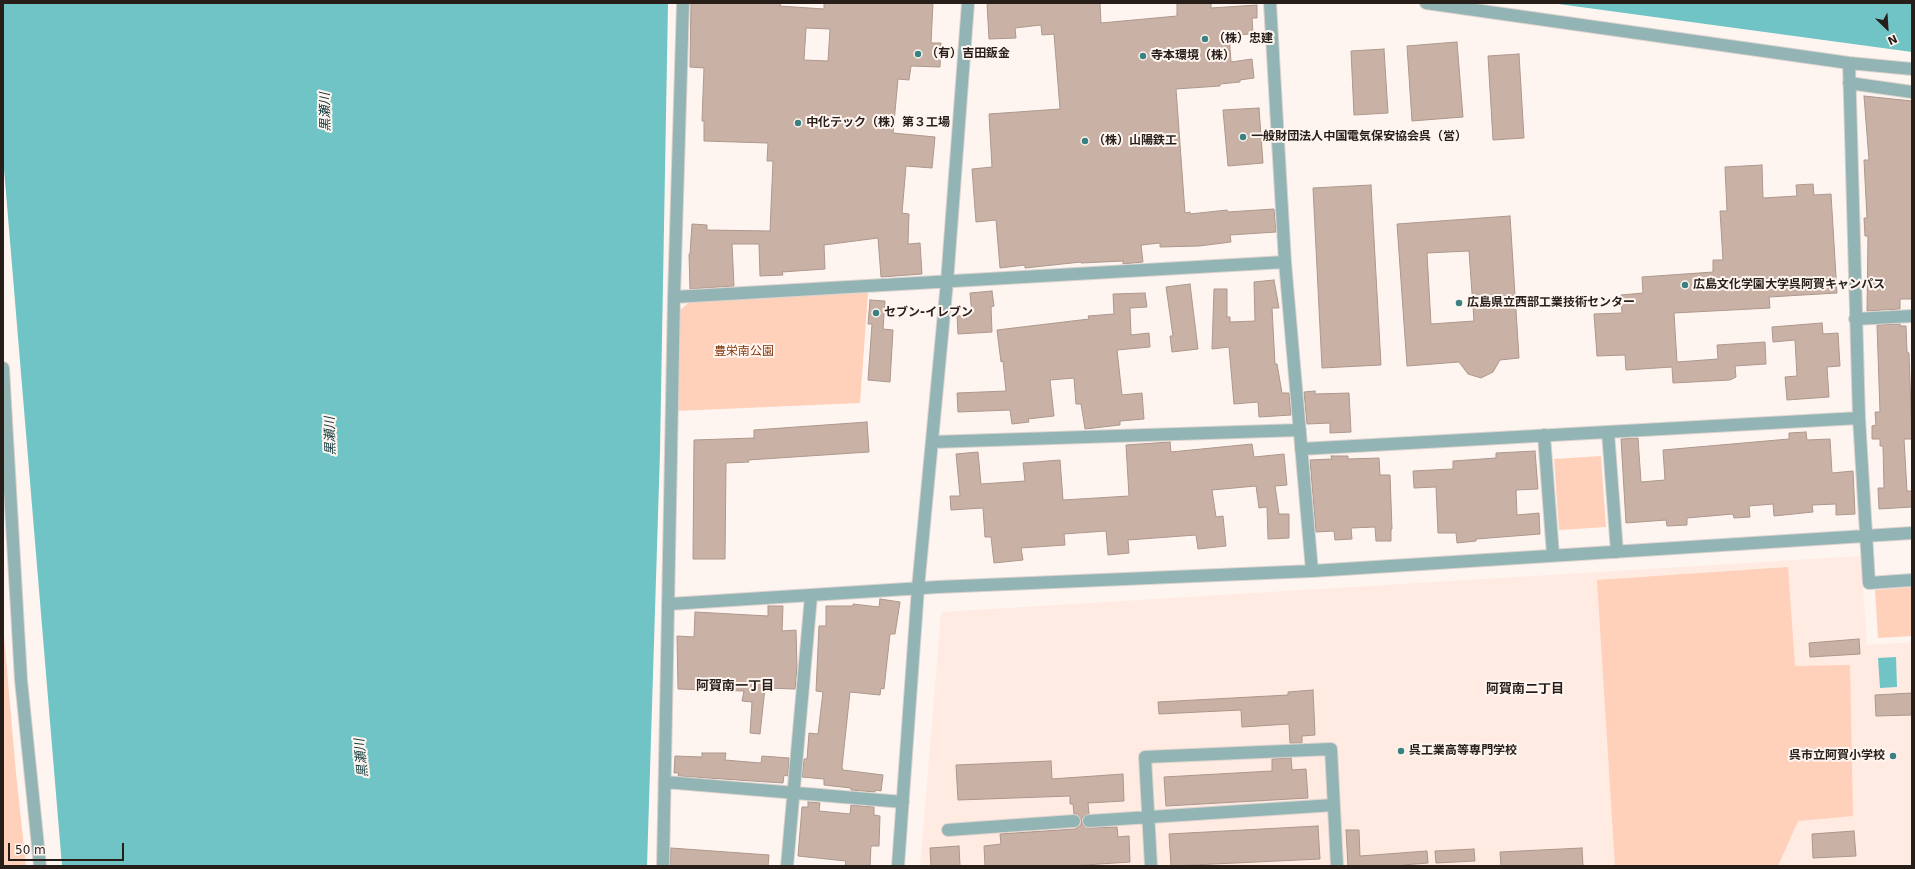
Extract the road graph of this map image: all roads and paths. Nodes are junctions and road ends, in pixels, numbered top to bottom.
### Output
1 (683, 3) edge
2 (968, 3) edge
3 (1270, 3) edge
4 (1426, 3) edge
5 (1849, 63) junction
6 (1912, 69) edge
7 (1849, 83) junction
8 (1912, 92) edge
9 (1284, 262) junction
10 (947, 282) junction
11 (674, 297) junction
12 (1912, 316) edge
13 (1855, 319) junction
14 (3, 368) edge
15 (1859, 418) junction
16 (1300, 430) junction
17 (1608, 432) junction
18 (1544, 435) junction
19 (932, 442) junction
20 (1301, 449) junction
21 (1912, 533) edge
22 (1865, 537) junction
23 (1617, 552) junction
24 (1553, 555) junction
25 (1312, 571) junction
26 (1912, 580) edge
27 (918, 588) junction
28 (811, 596) junction
29 (669, 604) junction
30 (665, 782) junction
31 (793, 793) junction
32 (903, 802) junction
33 (1334, 805) junction
34 (1148, 817) junction
35 (1074, 821) dead end
36 (1089, 821) dead end
37 (948, 830) dead end
38 (40, 866) edge
39 (663, 866) edge
40 (786, 866) edge
41 (898, 866) edge
42 (1151, 866) edge
43 (1337, 866) edge

1 - 11 street
2 - 10 street
3 - 9 street
4 - 5 street
5 - 6 street
5 - 7 street
7 - 8 street
7 - 13 street
9 - 10 street
9 - 16 street
10 - 11 street
10 - 19 street
11 - 29 street
12 - 13 street
13 - 15 street
14 - 38 street
15 - 17 street
15 - 22 street
16 - 19 street
16 - 20 street
17 - 18 street
17 - 23 street
18 - 20 street
18 - 24 street
19 - 27 street
20 - 25 street
21 - 22 street
22 - 23 street
22 - 26 street
23 - 24 street
24 - 25 street
25 - 27 street
27 - 28 street
27 - 32 street
28 - 29 street
28 - 31 street
29 - 30 street
30 - 31 street
30 - 39 street
31 - 32 street
31 - 40 street
32 - 41 street
33 - 34 street
33 - 34 street
33 - 43 street
34 - 36 street
34 - 42 street
35 - 37 street

